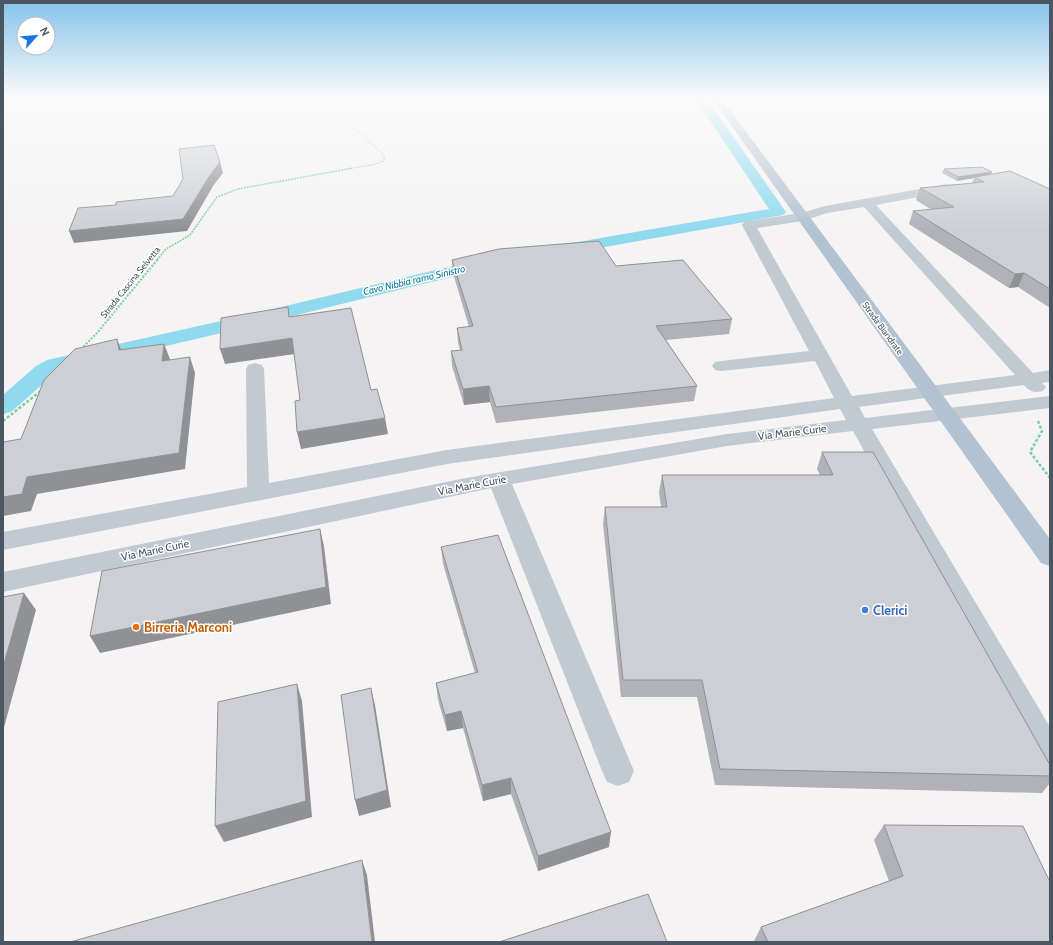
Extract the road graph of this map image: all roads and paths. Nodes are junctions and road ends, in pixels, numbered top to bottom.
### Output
1 (370, 142) edge
2 (748, 142) edge
3 (957, 187) edge
4 (867, 203) junction
5 (803, 217) junction
6 (78, 352) edge
7 (821, 355) junction
8 (721, 366) dead end
9 (255, 370) dead end
10 (1050, 376) edge
11 (1029, 379) junction
12 (42, 389) edge
13 (929, 392) junction
14 (846, 402) junction
15 (1045, 402) edge
16 (946, 415) junction
17 (3, 421) edge
18 (860, 423) junction
19 (1050, 478) edge
20 (499, 480) junction
21 (258, 493) junction
22 (3, 541) edge
23 (1050, 557) edge
24 (3, 582) edge
25 (1050, 756) edge
26 (618, 772) dead end

1 - 6 path, Strada Cascina Selvetta
2 - 5 main road, Strada Biandrate
3 - 4 street
4 - 5 street
4 - 11 street
5 - 7 street
5 - 13 main road, Strada Biandrate
7 - 8 street
7 - 14 street
9 - 21 street
10 - 11 street, Via Marie Curie
11 - 13 street, Via Marie Curie
11 - 15 street
12 - 17 path
13 - 14 street, Via Marie Curie
13 - 16 main road, Strada Biandrate
14 - 18 street
14 - 21 street, Via Marie Curie
15 - 16 street, Via Marie Curie
15 - 19 path
16 - 18 street, Via Marie Curie
16 - 23 main road, Strada Biandrate
18 - 20 street, Via Marie Curie
18 - 25 street
20 - 24 street, Via Marie Curie
20 - 26 street
21 - 22 street, Via Marie Curie

